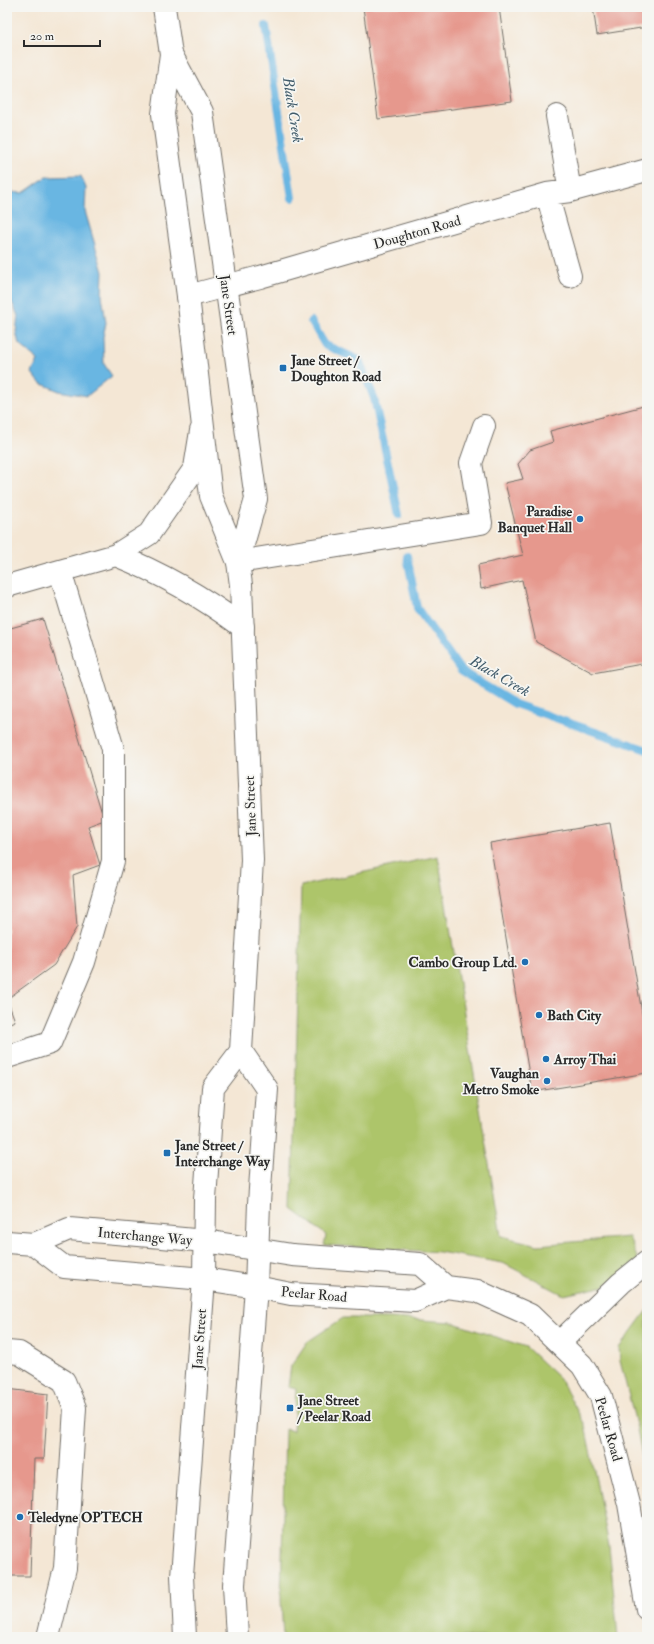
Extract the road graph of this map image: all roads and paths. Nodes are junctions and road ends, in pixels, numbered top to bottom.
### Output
1 (168, 8) edge
2 (171, 54) junction
3 (557, 116) dead end
4 (647, 170) edge
5 (570, 191) junction
6 (548, 194) junction
7 (570, 276) dead end
8 (226, 286) junction
9 (188, 296) junction
10 (202, 426) junction
11 (484, 426) dead end
12 (116, 555) junction
13 (238, 562) junction
14 (60, 571) junction
15 (7, 586) edge
16 (243, 627) junction
17 (240, 1050) junction
18 (7, 1057) edge
19 (205, 1241) junction
20 (7, 1242) edge
21 (34, 1244) junction
22 (257, 1250) junction
23 (647, 1262) edge
24 (204, 1279) junction
25 (256, 1286) junction
26 (446, 1287) junction
27 (560, 1342) junction
28 (7, 1352) edge
29 (647, 1609) edge
30 (48, 1637) edge
31 (185, 1637) edge
32 (237, 1637) edge

1 - 2 main road, Jane Street
2 - 8 main road, Jane Street
2 - 9 main road, Jane Street
3 - 5 main road
4 - 5 main road, Doughton Road
5 - 6 main road, Doughton Road
6 - 7 main road
6 - 8 main road, Doughton Road
8 - 9 main road, Doughton Road
8 - 13 main road, Jane Street
9 - 10 main road, Jane Street
10 - 12 main road
10 - 13 main road, Jane Street
11 - 13 main road
12 - 14 main road
12 - 16 main road
13 - 16 main road, Jane Street
14 - 15 main road
14 - 18 main road
16 - 17 main road, Jane Street
17 - 19 main road, Jane Street
17 - 22 main road
19 - 21 main road, Interchange Way
19 - 22 main road, Interchange Way
19 - 24 main road, Jane Street
20 - 21 main road, Interchange Way
21 - 24 main road
22 - 25 main road
22 - 26 main road
23 - 27 main road
24 - 25 main road, Peelar Road
24 - 31 main road, Jane Street
25 - 26 main road, Peelar Road
25 - 32 main road
26 - 27 main road, Peelar Road
27 - 29 main road, Peelar Road
28 - 30 main road

